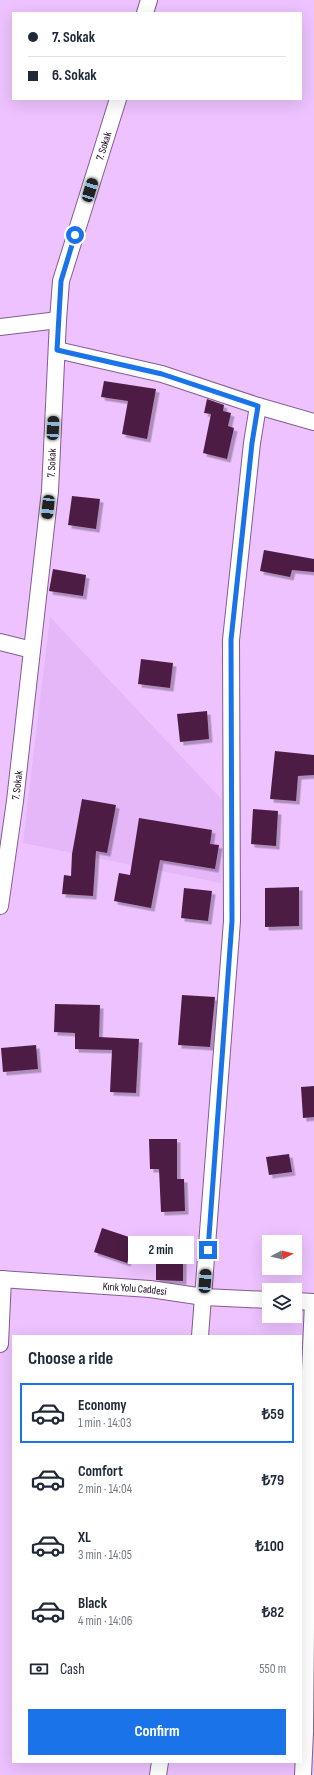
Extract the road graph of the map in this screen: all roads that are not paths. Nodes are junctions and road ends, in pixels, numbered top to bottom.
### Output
1 (149, 0) edge
2 (145, 12) edge
3 (118, 100) edge
4 (58, 320) junction
5 (0, 327) edge
6 (57, 350) junction
7 (258, 406) junction
8 (314, 422) edge
9 (0, 642) edge
10 (32, 650) junction
11 (0, 906) edge
12 (2, 1279) edge
13 (204, 1297) junction
14 (262, 1300) edge
15 (302, 1301) edge
16 (313, 1302) edge
17 (200, 1335) edge
18 (0, 1344) edge
19 (160, 1763) edge
20 (158, 1775) edge
21 (303, 1775) edge

1 - 2 street
3 - 4 street, 7. Sokak
4 - 5 street
4 - 6 street, 7. Sokak
6 - 7 street
6 - 10 street, 7. Sokak
7 - 8 street
7 - 13 street
9 - 10 street
10 - 11 street, 7. Sokak
12 - 13 street, Kırık Yolu Caddesi
12 - 18 street
13 - 14 street, Kırık Yolu Caddesi
13 - 17 street
15 - 16 street
16 - 21 street
19 - 20 street

